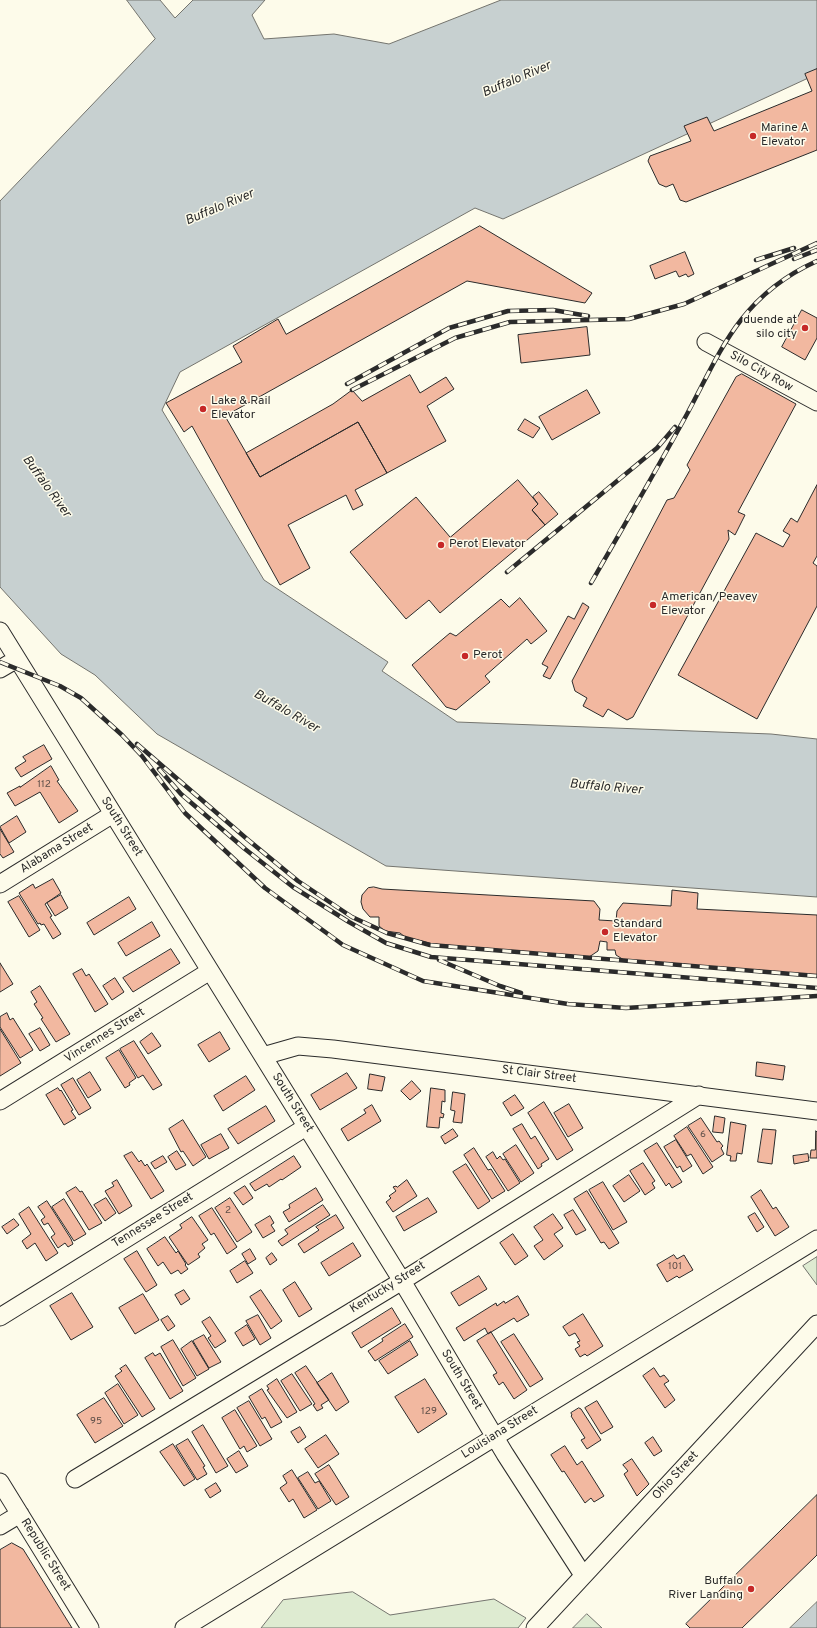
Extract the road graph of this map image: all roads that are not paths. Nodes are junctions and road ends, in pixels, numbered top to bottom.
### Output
1 (706, 342) dead end
2 (817, 402) edge
3 (0, 631) edge
4 (17, 659) junction
5 (0, 669) edge
6 (113, 814) junction
7 (0, 884) edge
8 (210, 971) junction
9 (262, 1056) junction
10 (699, 1095) junction
11 (0, 1101) edge
12 (817, 1111) edge
13 (306, 1127) junction
14 (817, 1239) edge
15 (402, 1280) junction
16 (0, 1317) edge
17 (817, 1324) edge
18 (495, 1437) junction
19 (75, 1479) dead end
20 (0, 1482) edge
21 (20, 1514) junction
22 (0, 1526) edge
23 (583, 1575) junction
24 (90, 1628) edge
25 (184, 1628) edge
26 (535, 1628) edge

1 - 2 street, Silo City Row
3 - 4 street, South Street
4 - 5 street
4 - 6 street, South Street
6 - 7 street, Alabama Street
6 - 8 street, South Street
8 - 9 street, South Street
8 - 11 street, Vincennes Street
9 - 10 street, St Clair Street
9 - 13 street, South Street
10 - 12 street, St Clair Street
10 - 15 street, Kentucky Street
13 - 15 street, South Street
13 - 16 street, Tennessee Street
14 - 18 street, Louisiana Street
15 - 18 street, South Street
15 - 19 street, Kentucky Street
17 - 23 street, Ohio Street
18 - 23 street, South Street
18 - 25 street, Louisiana Street
20 - 21 street, Republic Street
21 - 22 street
21 - 24 street, Republic Street
23 - 26 street, Ohio Street

